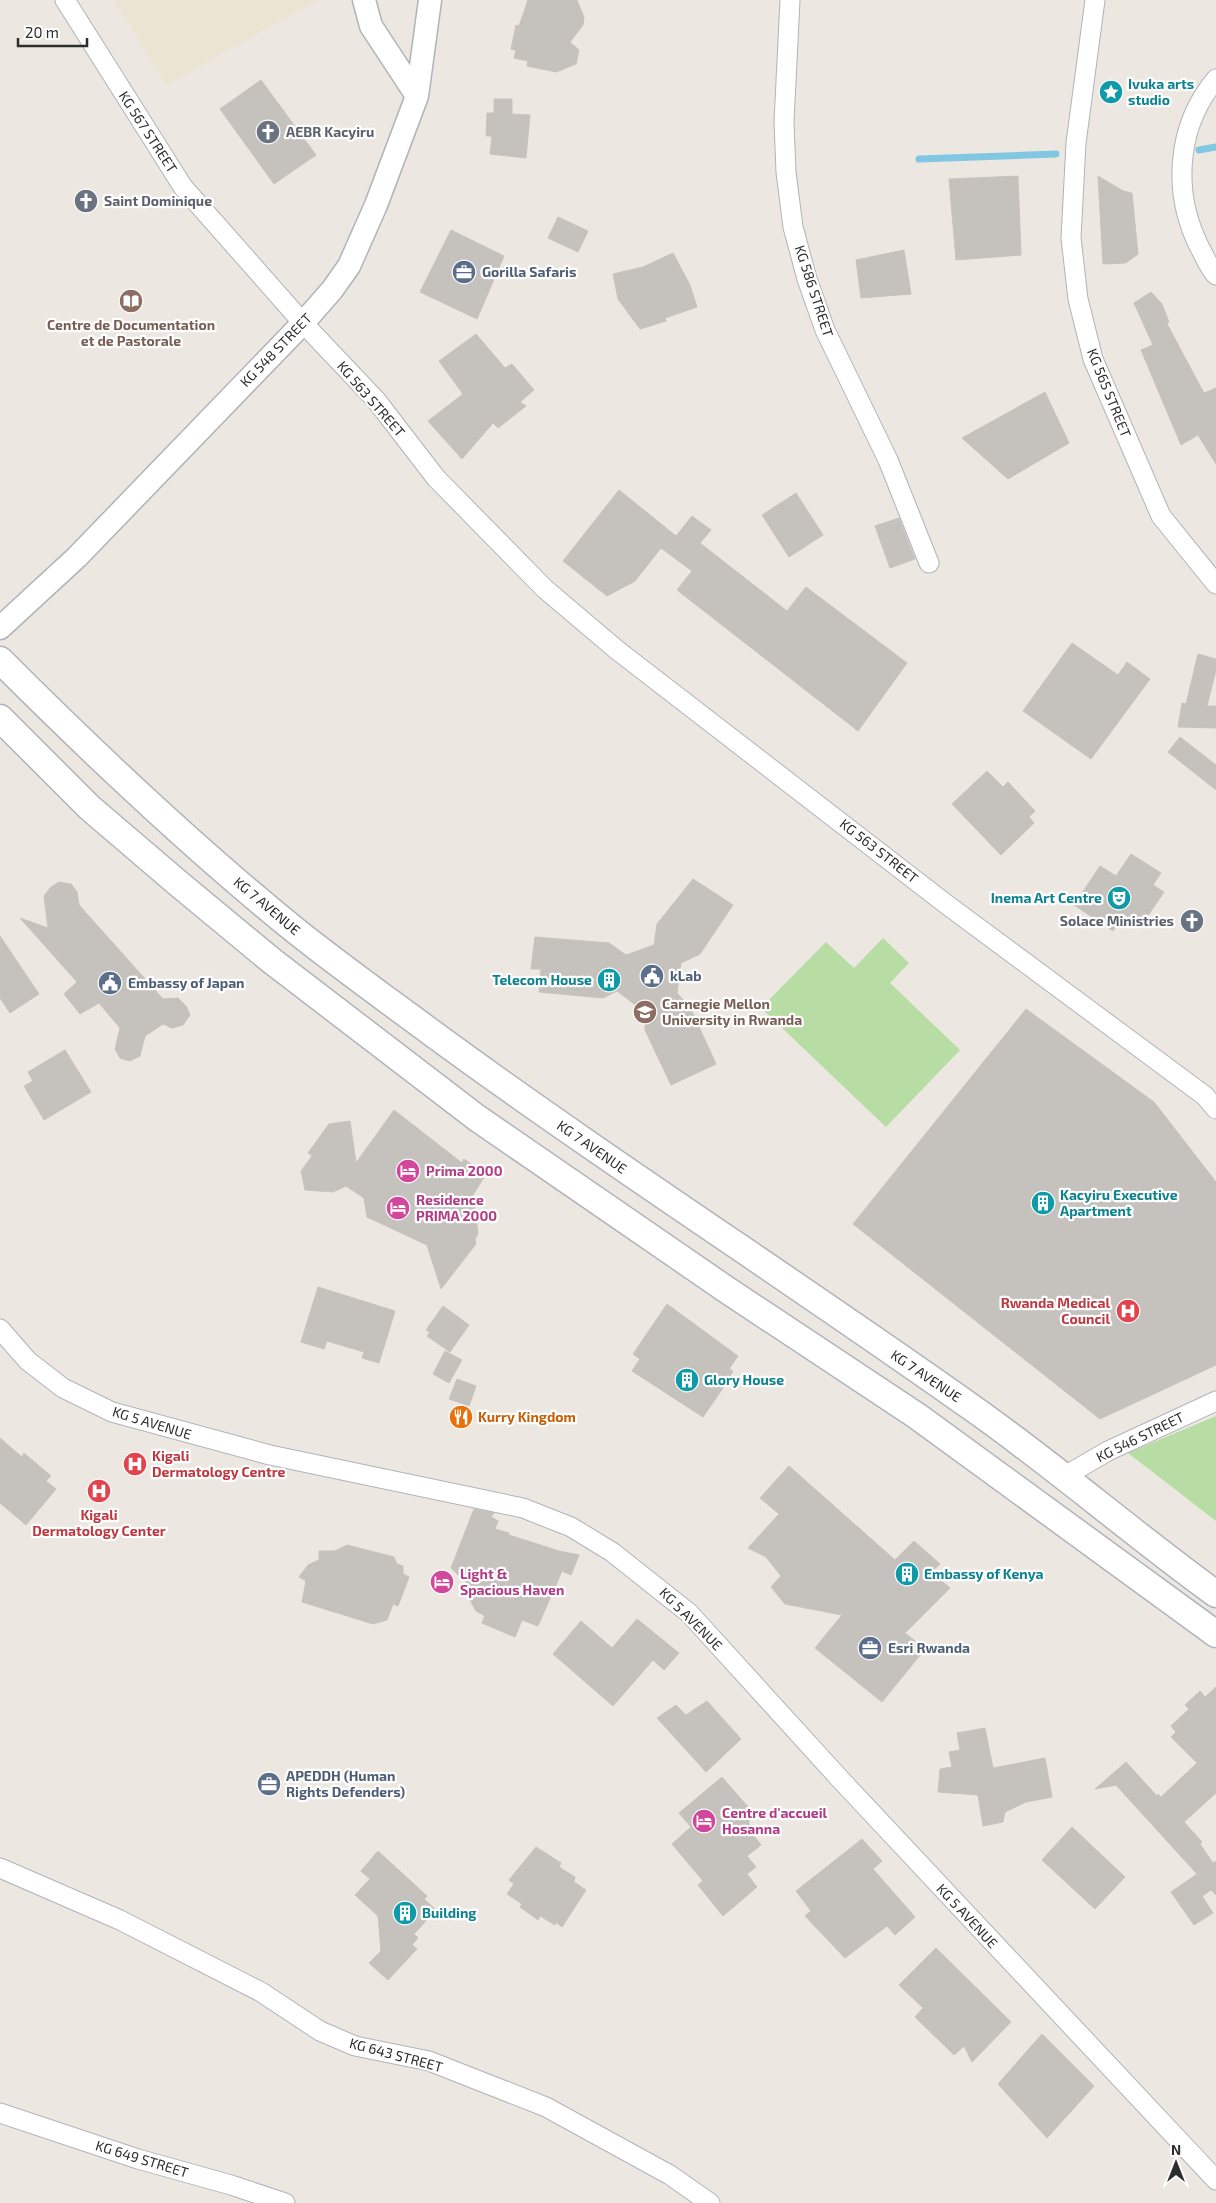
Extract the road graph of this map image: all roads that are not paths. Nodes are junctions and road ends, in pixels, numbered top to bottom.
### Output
1 (65, 0) edge
2 (364, 0) edge
3 (430, 0) edge
4 (790, 0) edge
5 (1095, 0) edge
6 (1216, 79) edge
7 (417, 96) junction
8 (1216, 275) edge
9 (303, 323) junction
10 (929, 563) dead end
11 (1216, 584) edge
12 (0, 628) edge
13 (0, 660) edge
14 (0, 718) edge
15 (1216, 1109) edge
16 (0, 1329) edge
17 (1216, 1401) edge
18 (1065, 1476) junction
19 (1216, 1594) edge
20 (1216, 1634) edge
21 (0, 1868) edge
22 (0, 2113) edge
23 (1216, 2180) edge
24 (285, 2203) edge
25 (710, 2203) edge

1 - 9 street, KG 567 STREET
2 - 7 street
3 - 7 street, KG 548 STREET
4 - 10 street, KG 586 STREET
5 - 11 street, KG 565 STREET
6 - 8 street
7 - 9 street, KG 548 STREET
9 - 12 street, KG 548 STREET
9 - 15 street, KG 563 STREET
13 - 18 main road, KG 7 AVENUE
14 - 20 main road
16 - 23 street, KG 5 AVENUE
17 - 18 street, KG 546 STREET
18 - 19 main road, KG 7 AVENUE
21 - 25 street, KG 643 STREET
22 - 24 street, KG 649 STREET

